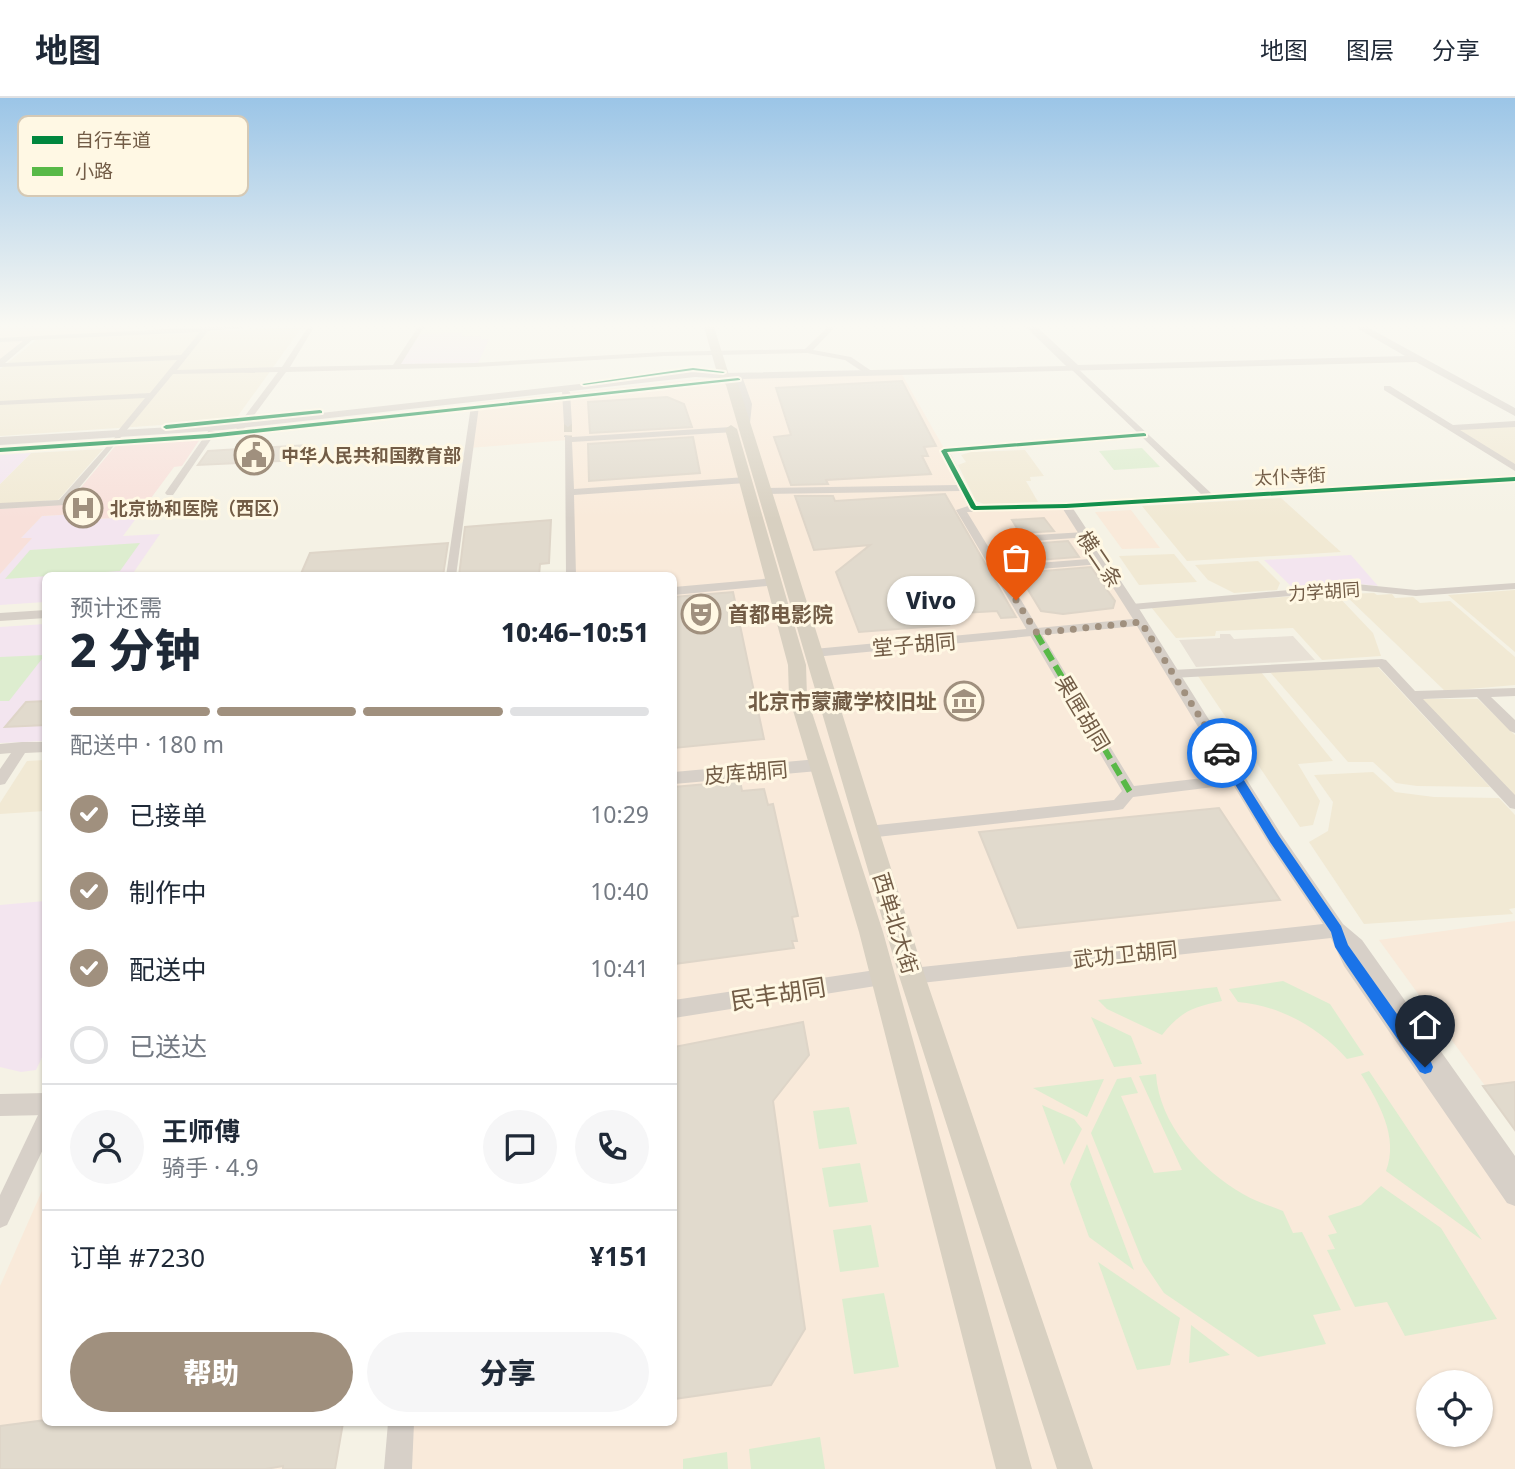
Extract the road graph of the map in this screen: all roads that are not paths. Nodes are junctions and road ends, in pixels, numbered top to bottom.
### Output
1 (156, 391) edge
2 (268, 391) edge
3 (547, 391) edge
4 (576, 391) edge
5 (733, 391) edge
6 (1098, 391) edge
7 (1392, 391) edge
8 (1475, 391) edge
9 (566, 392) junction
10 (152, 395) junction
11 (0, 403) edge
12 (475, 406) dead end
13 (1515, 413) edge
14 (568, 424) tunnel mouth
15 (1515, 424) edge
16 (241, 426) junction
17 (737, 426) junction
18 (1451, 428) junction
19 (212, 432) junction
20 (1143, 435) junction
21 (118, 436) junction
22 (0, 443) edge
23 (1515, 468) edge
24 (1515, 479) edge
25 (746, 480) junction
26 (962, 488) junction
27 (765, 491) junction
28 (569, 492) junction
29 (170, 493) dead end
30 (1208, 496) junction
31 (0, 506) edge
32 (1066, 506) junction
33 (974, 509) junction
34 (1084, 535) junction
35 (1018, 539) dead end
36 (1101, 561) junction
37 (1000, 569) dead end
38 (452, 572) edge
39 (571, 572) edge
40 (774, 582) junction
41 (1515, 586) edge
42 (677, 591) edge
43 (1132, 607) junction
44 (42, 614) edge
45 (0, 617) edge
46 (1141, 622) junction
47 (1037, 633) junction
48 (814, 653) junction
49 (1172, 674) junction
50 (1515, 692) edge
51 (1412, 695) junction
52 (1482, 695) junction
53 (1515, 728) edge
54 (22, 747) junction
55 (42, 747) edge
56 (0, 749) edge
57 (818, 765) junction
58 (677, 778) edge
59 (1238, 779) junction
60 (0, 780) edge
61 (1130, 792) junction
62 (1515, 804) edge
63 (868, 832) junction
64 (1337, 930) junction
65 (912, 976) junction
66 (882, 978) junction
67 (677, 1009) edge
68 (42, 1104) edge
69 (0, 1105) edge
70 (42, 1129) edge
71 (1515, 1175) edge
72 (1515, 1195) edge
73 (0, 1218) edge
74 (401, 1426) edge
75 (398, 1469) edge
76 (1014, 1469) edge
77 (1075, 1469) edge

1 - 10 street
2 - 16 street
3 - 16 main road
4 - 9 main road
5 - 17 main road, 西单北大街
6 - 20 street
7 - 18 street
8 - 13 main road
9 - 14 street
9 - 16 main road
10 - 11 street
10 - 21 street
12 - 38 street
15 - 18 street
16 - 19 main road
16 - 21 main road
17 - 25 main road, 西单北大街
17 - 27 main road, 西单北大街
17 - 28 street
18 - 23 street
19 - 21 main road
19 - 29 street
20 - 26 street
20 - 30 street
21 - 22 main road
21 - 31 street
24 - 30 street, 太仆寺街
25 - 28 street
25 - 40 main road, 西单北大街
26 - 27 street
26 - 33 street
27 - 48 main road, 西单北大街
28 - 39 street
30 - 32 street, 太仆寺街
32 - 33 street, 太仆寺街
32 - 34 street, 横二条
33 - 47 street, 果匣胡同
34 - 35 street
34 - 36 street, 横二条
36 - 37 street
36 - 43 street, 横二条
40 - 42 street
40 - 57 main road, 西单北大街
41 - 43 street, 力学胡同
43 - 46 street, 横二条
44 - 45 street
46 - 47 street, 堂子胡同
46 - 49 street, 横二条
47 - 48 street, 堂子胡同
47 - 61 street, 果匣胡同
48 - 63 main road, 西单北大街
49 - 51 street
49 - 59 street, 横二条
50 - 52 street
51 - 52 street
51 - 62 street
52 - 53 street
54 - 55 street
54 - 56 street
54 - 60 street
57 - 58 street, 皮库胡同
57 - 66 main road, 西单北大街
59 - 61 street
59 - 64 street, 横二条
61 - 63 street
63 - 65 main road, 西单北大街
64 - 65 street, 武功卫胡同
64 - 71 street, 横二条
64 - 72 street, 横二条
65 - 77 main road, 西单北大街
66 - 67 street, 民丰胡同
66 - 76 main road, 西单北大街
68 - 69 street
70 - 73 street
74 - 75 street

